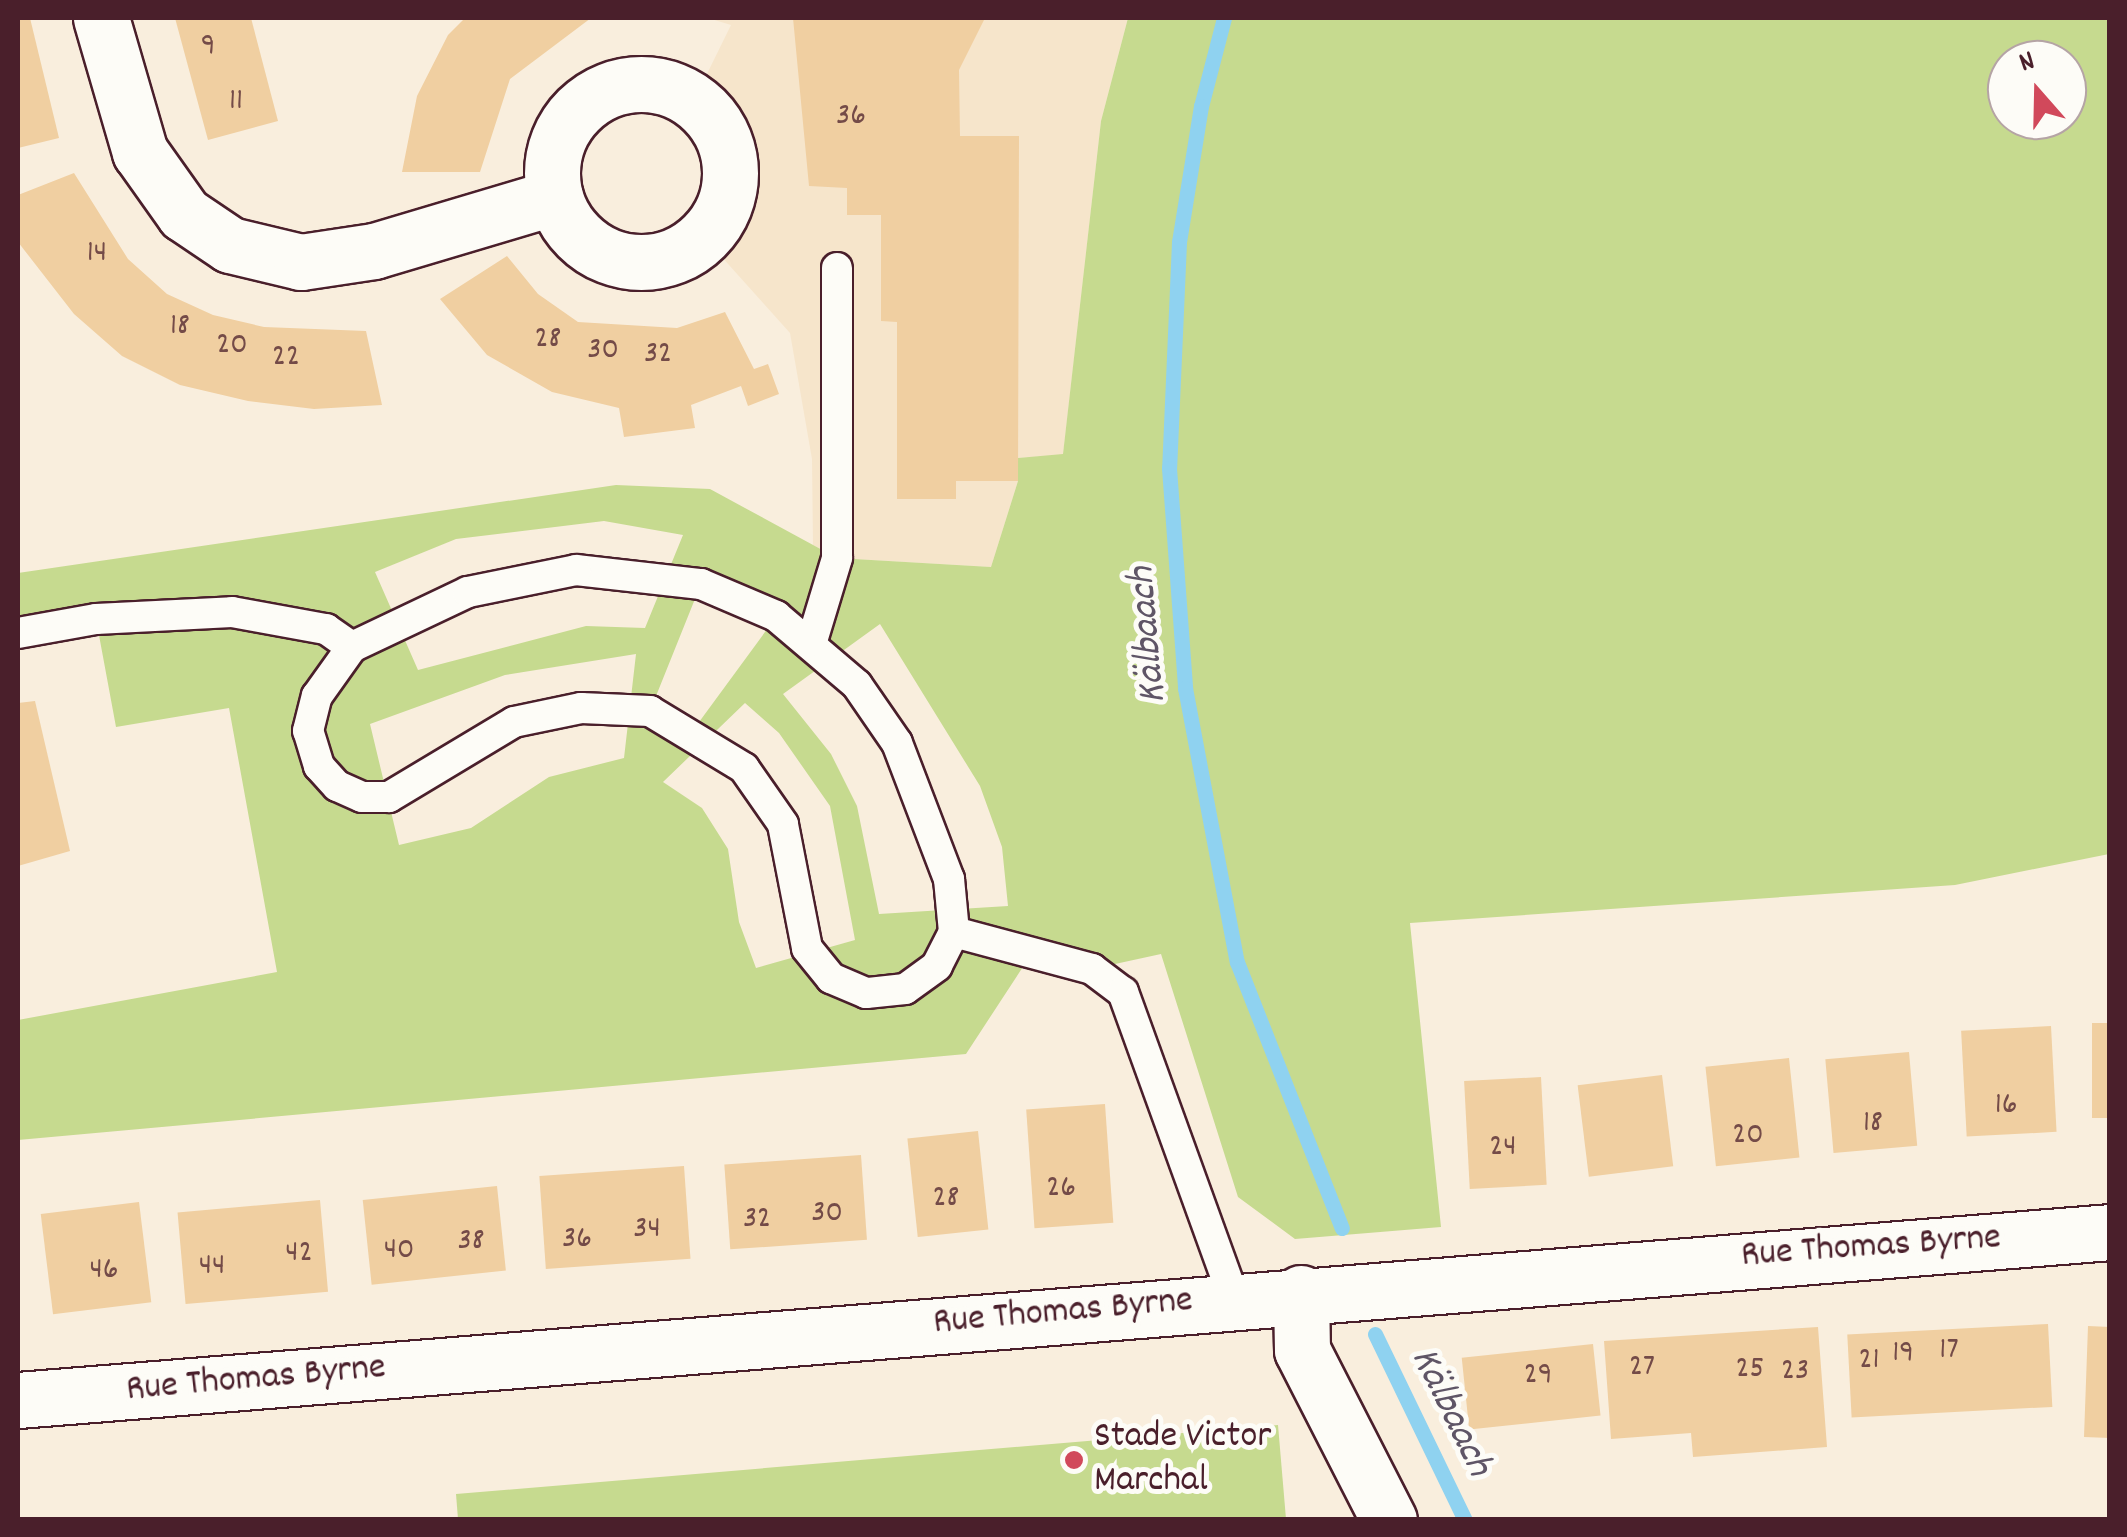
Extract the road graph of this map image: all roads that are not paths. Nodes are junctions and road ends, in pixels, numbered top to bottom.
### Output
1 (102, 18) edge
2 (554, 197) dead end
3 (837, 268) dead end
4 (18, 633) edge
5 (812, 641) junction
6 (352, 647) junction
7 (954, 932) junction
8 (2110, 1232) edge
9 (1301, 1293) junction
10 (1234, 1299) junction
11 (18, 1400) edge
12 (1388, 1520) edge

1 - 2 street
3 - 5 lane
4 - 6 lane
5 - 6 lane
5 - 7 lane
6 - 7 lane
7 - 10 lane
8 - 9 street, Rue Thomas Byrne
9 - 10 street, Rue Thomas Byrne
9 - 12 street
10 - 11 street, Rue Thomas Byrne

